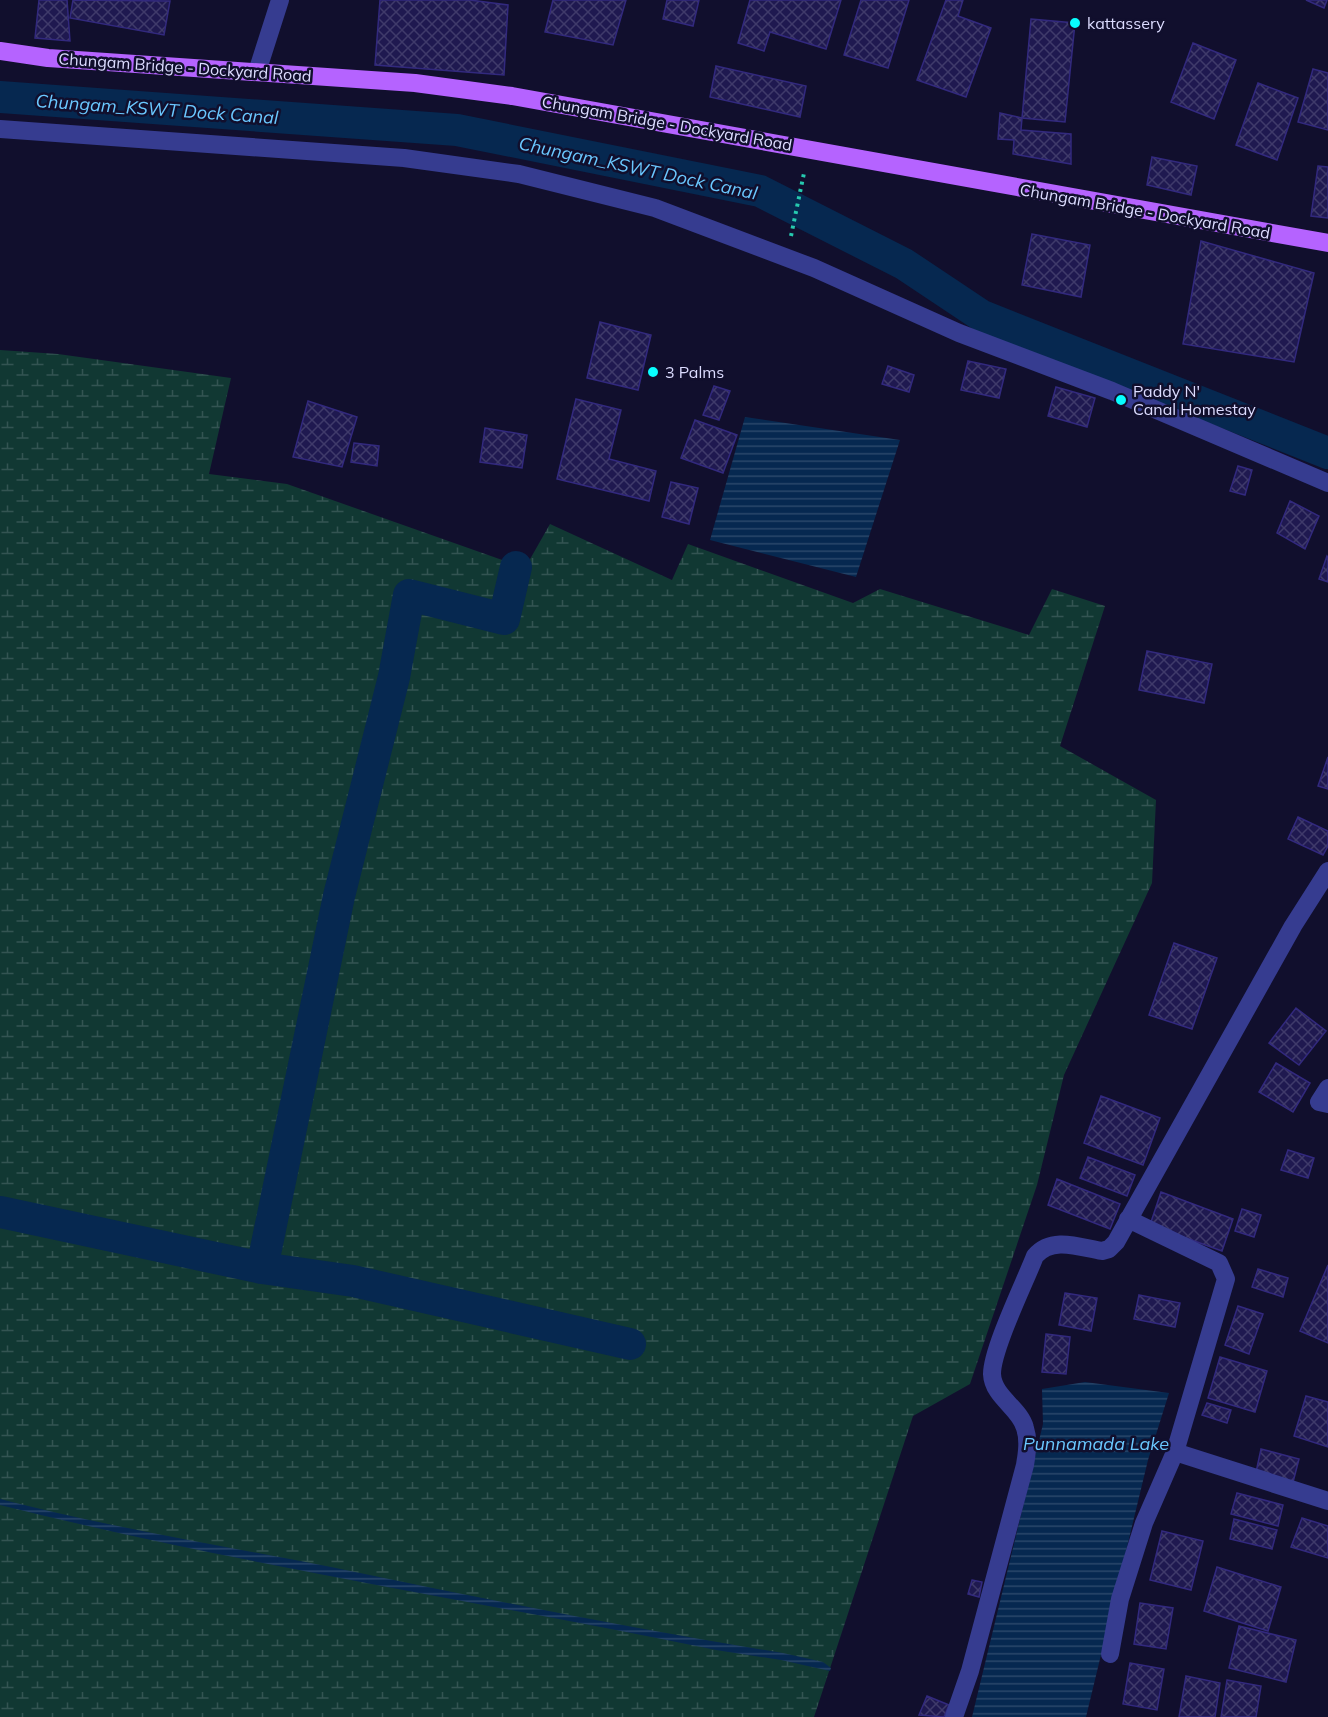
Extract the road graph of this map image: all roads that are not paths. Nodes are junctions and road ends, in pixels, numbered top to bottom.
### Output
1 (280, 0) edge
2 (0, 51) edge
3 (257, 72) junction
4 (0, 129) edge
5 (1328, 243) edge
6 (1328, 483) edge
7 (1328, 871) edge
8 (1328, 1088) edge
9 (1328, 1104) edge
10 (1128, 1220) junction
11 (1175, 1452) junction
12 (1328, 1501) edge
13 (1110, 1654) dead end
14 (954, 1717) edge

1 - 3 street
2 - 3 main road, Chungam Bridge - Dockyard Road
3 - 5 main road, Chungam Bridge - Dockyard Road
4 - 6 street
7 - 10 street
8 - 9 street
10 - 11 street
10 - 14 street
11 - 12 street
11 - 13 street

